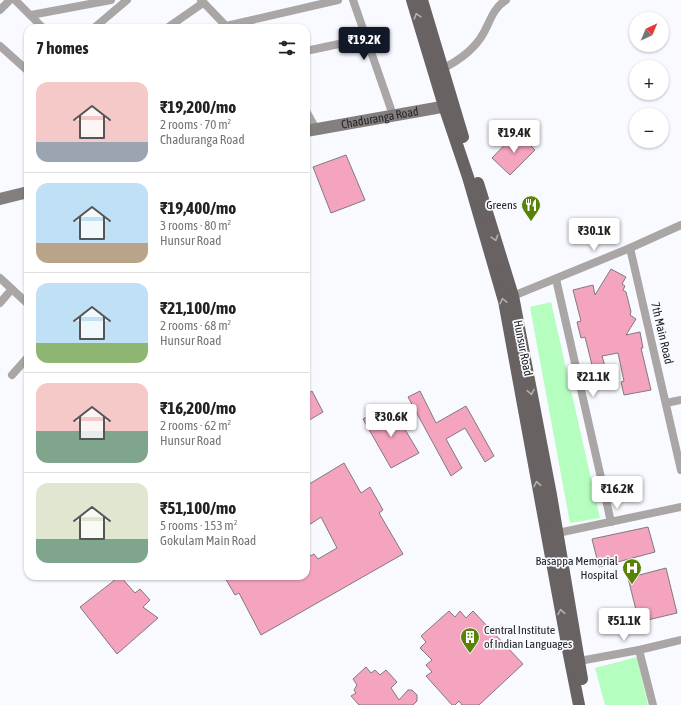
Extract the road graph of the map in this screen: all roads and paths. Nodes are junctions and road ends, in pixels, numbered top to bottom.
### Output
1 (10, 0) edge
2 (15, 0) edge
3 (111, 0) edge
4 (128, 0) edge
5 (338, 0) edge
6 (353, 0) edge
7 (412, 0) edge
8 (422, 0) edge
9 (506, 0) edge
10 (202, 1) edge
11 (0, 10) edge
12 (30, 15) junction
13 (39, 24) edge
14 (99, 24) edge
15 (172, 24) edge
16 (224, 24) edge
17 (239, 24) edge
18 (367, 38) junction
19 (0, 46) edge
20 (310, 50) edge
21 (24, 67) edge
22 (442, 69) junction
23 (448, 105) junction
24 (393, 115) junction
25 (311, 130) edge
26 (24, 193) edge
27 (0, 199) edge
28 (681, 225) edge
29 (630, 248) junction
30 (0, 278) edge
31 (556, 278) junction
32 (12, 289) junction
33 (513, 296) junction
34 (24, 300) edge
35 (0, 303) edge
36 (24, 362) edge
37 (12, 375) dead end
38 (681, 400) edge
39 (666, 403) junction
40 (681, 470) edge
41 (681, 507) edge
42 (611, 522) junction
43 (552, 534) junction
44 (681, 640) edge
45 (639, 650) junction
46 (575, 662) junction
47 (579, 705) edge
48 (587, 705) edge
49 (653, 705) edge

1 - 11 street
2 - 12 street
3 - 12 street
4 - 14 street
5 - 17 street
6 - 18 street
23 -> 7 main road
8 - 22 main road, Hunsur Road
9 - 22 street
10 - 15 street
10 - 16 street
12 - 13 street
18 - 20 street
18 - 24 street
19 - 21 street
22 - 23 main road, Hunsur Road
23 - 24 street, Chaduranga Road
23 -> 33 main road, Hunsur Road
43 -> 23 main road
24 - 25 street, Chaduranga Road
26 - 27 street
28 - 29 street
29 - 31 street
29 - 39 street, 7th Main Road
30 - 32 street
31 - 33 street
31 - 42 street
32 - 34 street
32 - 35 street
33 -> 43 main road, Hunsur Road
36 - 37 street
38 - 39 street
39 - 40 street, 7th Main Road
41 - 42 street
42 - 43 street
43 - 46 main road, Hunsur Road
44 - 45 street
45 - 46 street
45 - 49 street
46 - 47 main road
46 - 48 main road, Hunsur Road

